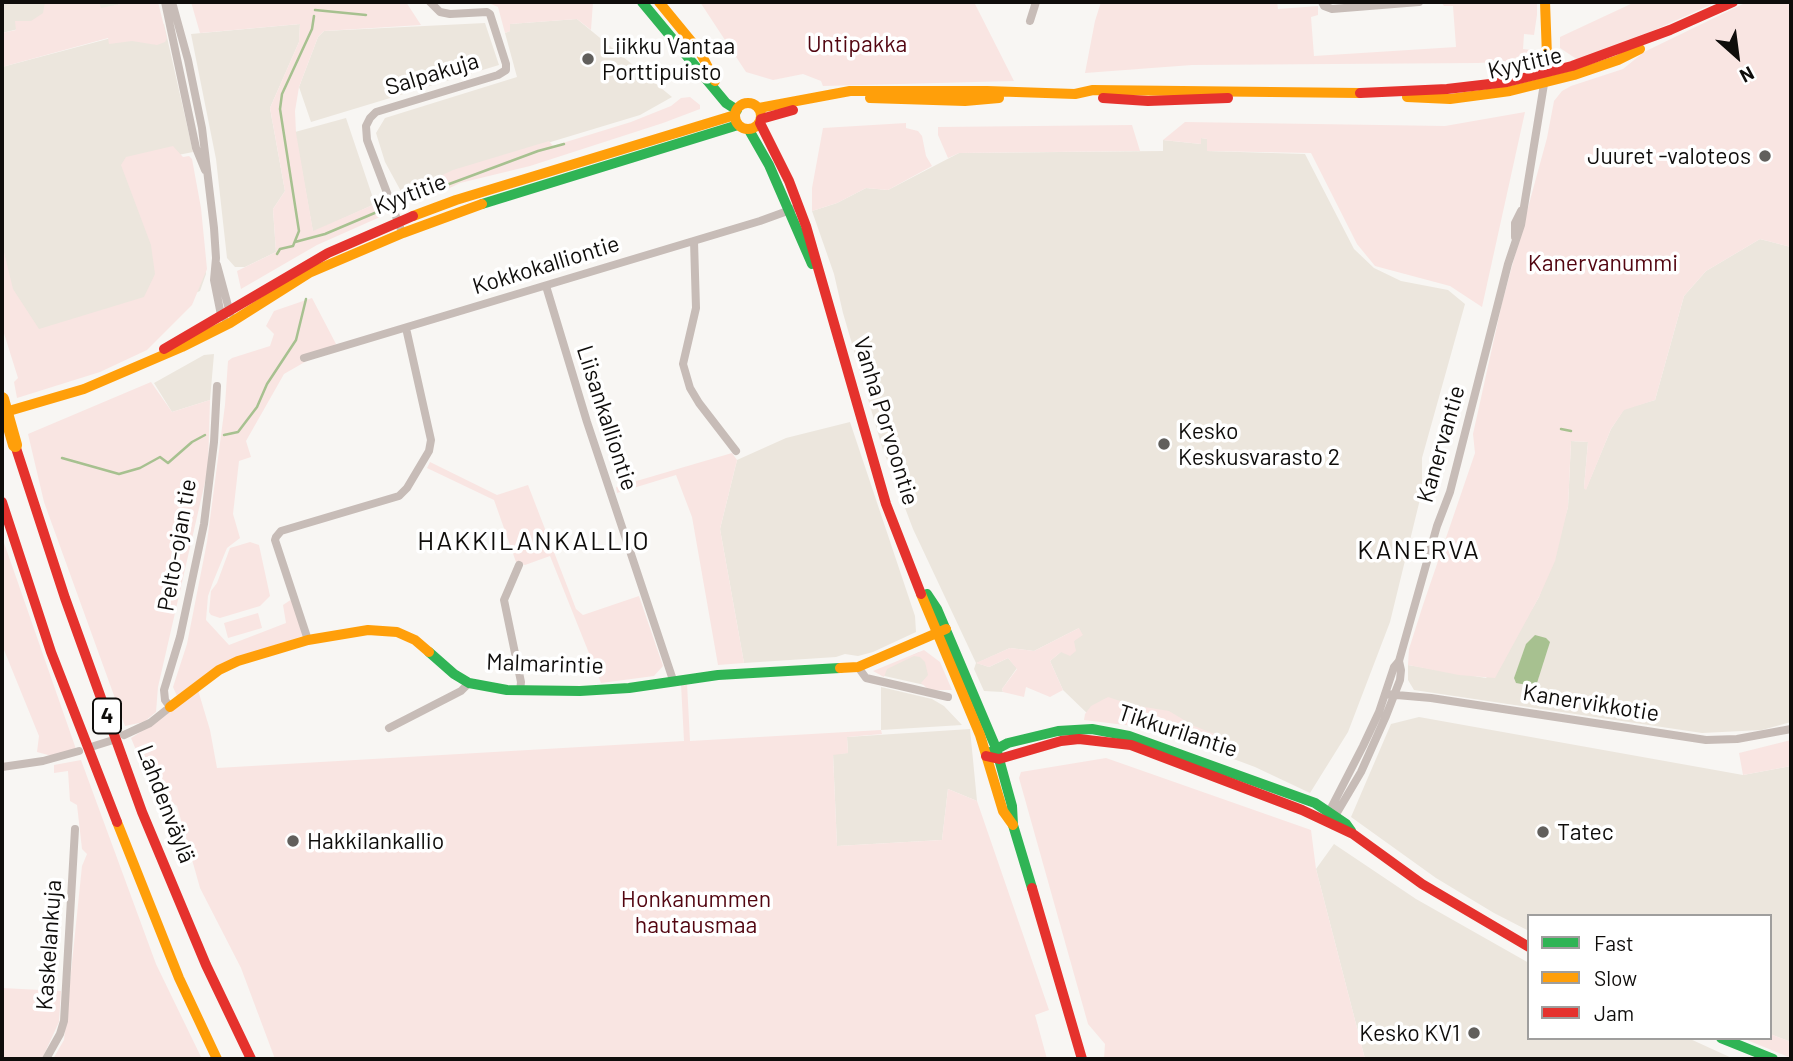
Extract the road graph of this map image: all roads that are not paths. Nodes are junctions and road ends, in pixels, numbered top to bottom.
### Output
1 (165, 2) edge
2 (172, 2) edge
3 (430, 2) edge
4 (642, 2) edge
5 (659, 2) edge
6 (1037, 2) edge
7 (1322, 2) edge
8 (1419, 2) edge
9 (1545, 2) edge
10 (1733, 2) edge
11 (1030, 21) dead end
12 (1544, 78) junction
13 (747, 117) junction
14 (207, 176) junction
15 (794, 208) junction
16 (401, 227) junction
17 (694, 240) junction
18 (546, 286) junction
19 (227, 316) junction
20 (406, 328) junction
21 (304, 358) dead end
22 (217, 386) dead end
23 (2, 399) edge
24 (2, 413) edge
25 (736, 451) dead end
26 (2, 502) edge
27 (519, 565) dead end
28 (941, 631) junction
29 (308, 640) junction
30 (858, 667) junction
31 (673, 680) junction
32 (469, 683) junction
33 (520, 691) junction
34 (1390, 695) junction
35 (948, 697) dead end
36 (170, 707) junction
37 (389, 728) dead end
38 (1791, 729) edge
39 (124, 735) dead end
40 (110, 741) dead end
41 (94, 746) dead end
42 (79, 751) dead end
43 (994, 754) junction
44 (2, 767) edge
45 (1330, 816) junction
46 (75, 829) dead end
47 (1527, 946) edge
48 (1726, 1040) edge
49 (46, 1059) edge
50 (217, 1059) edge
51 (251, 1059) edge
52 (1082, 1059) edge
53 (1772, 1059) edge

1 - 14 street
2 - 14 street
3 - 16 street, Salpakuja
4 - 13 main road, Vanha Porvoontie
5 - 13 main road, Vanha Porvoontie
6 - 11 street
7 - 8 street
9 - 12 main road
10 - 12 main road, Kyytitie
12 - 13 main road, Kyytitie
12 - 34 street, Kanervantie
13 - 15 main road, Vanha Porvoontie
13 - 16 main road, Kyytitie
14 - 19 street
15 - 17 street, Kokkokalliontie
15 - 28 main road, Vanha Porvoontie
16 - 19 main road, Kyytitie
17 - 18 street, Kokkokalliontie
17 - 25 street
18 - 20 street, Kokkokalliontie
18 - 31 street, Liisankalliontie
19 - 24 main road, Kyytitie
20 - 21 street, Kokkokalliontie
20 - 29 street
22 - 36 street, Pelto-ojan tie
23 - 51 main road, Lahdenväylä / 4, bridge
26 - 50 main road, 4
27 - 33 street
28 - 30 main road, Malmarintie
28 - 43 main road, Vanha Porvoontie
29 - 32 main road, Malmarintie
29 - 36 main road, Malmarintie
30 - 31 main road, Malmarintie
30 - 35 street
31 - 33 main road, Malmarintie
32 - 33 main road, Malmarintie
32 - 37 street
34 - 38 street, Kanervikkotie
34 - 45 street, Kanervantie
36 - 39 street
40 - 41 street
42 - 44 street
43 - 45 main road, Tikkurilantie
43 - 52 main road, Vanha Porvoontie
45 - 47 main road, Tikkurilantie
46 - 49 street, Kaskelankuja
48 - 53 main road

